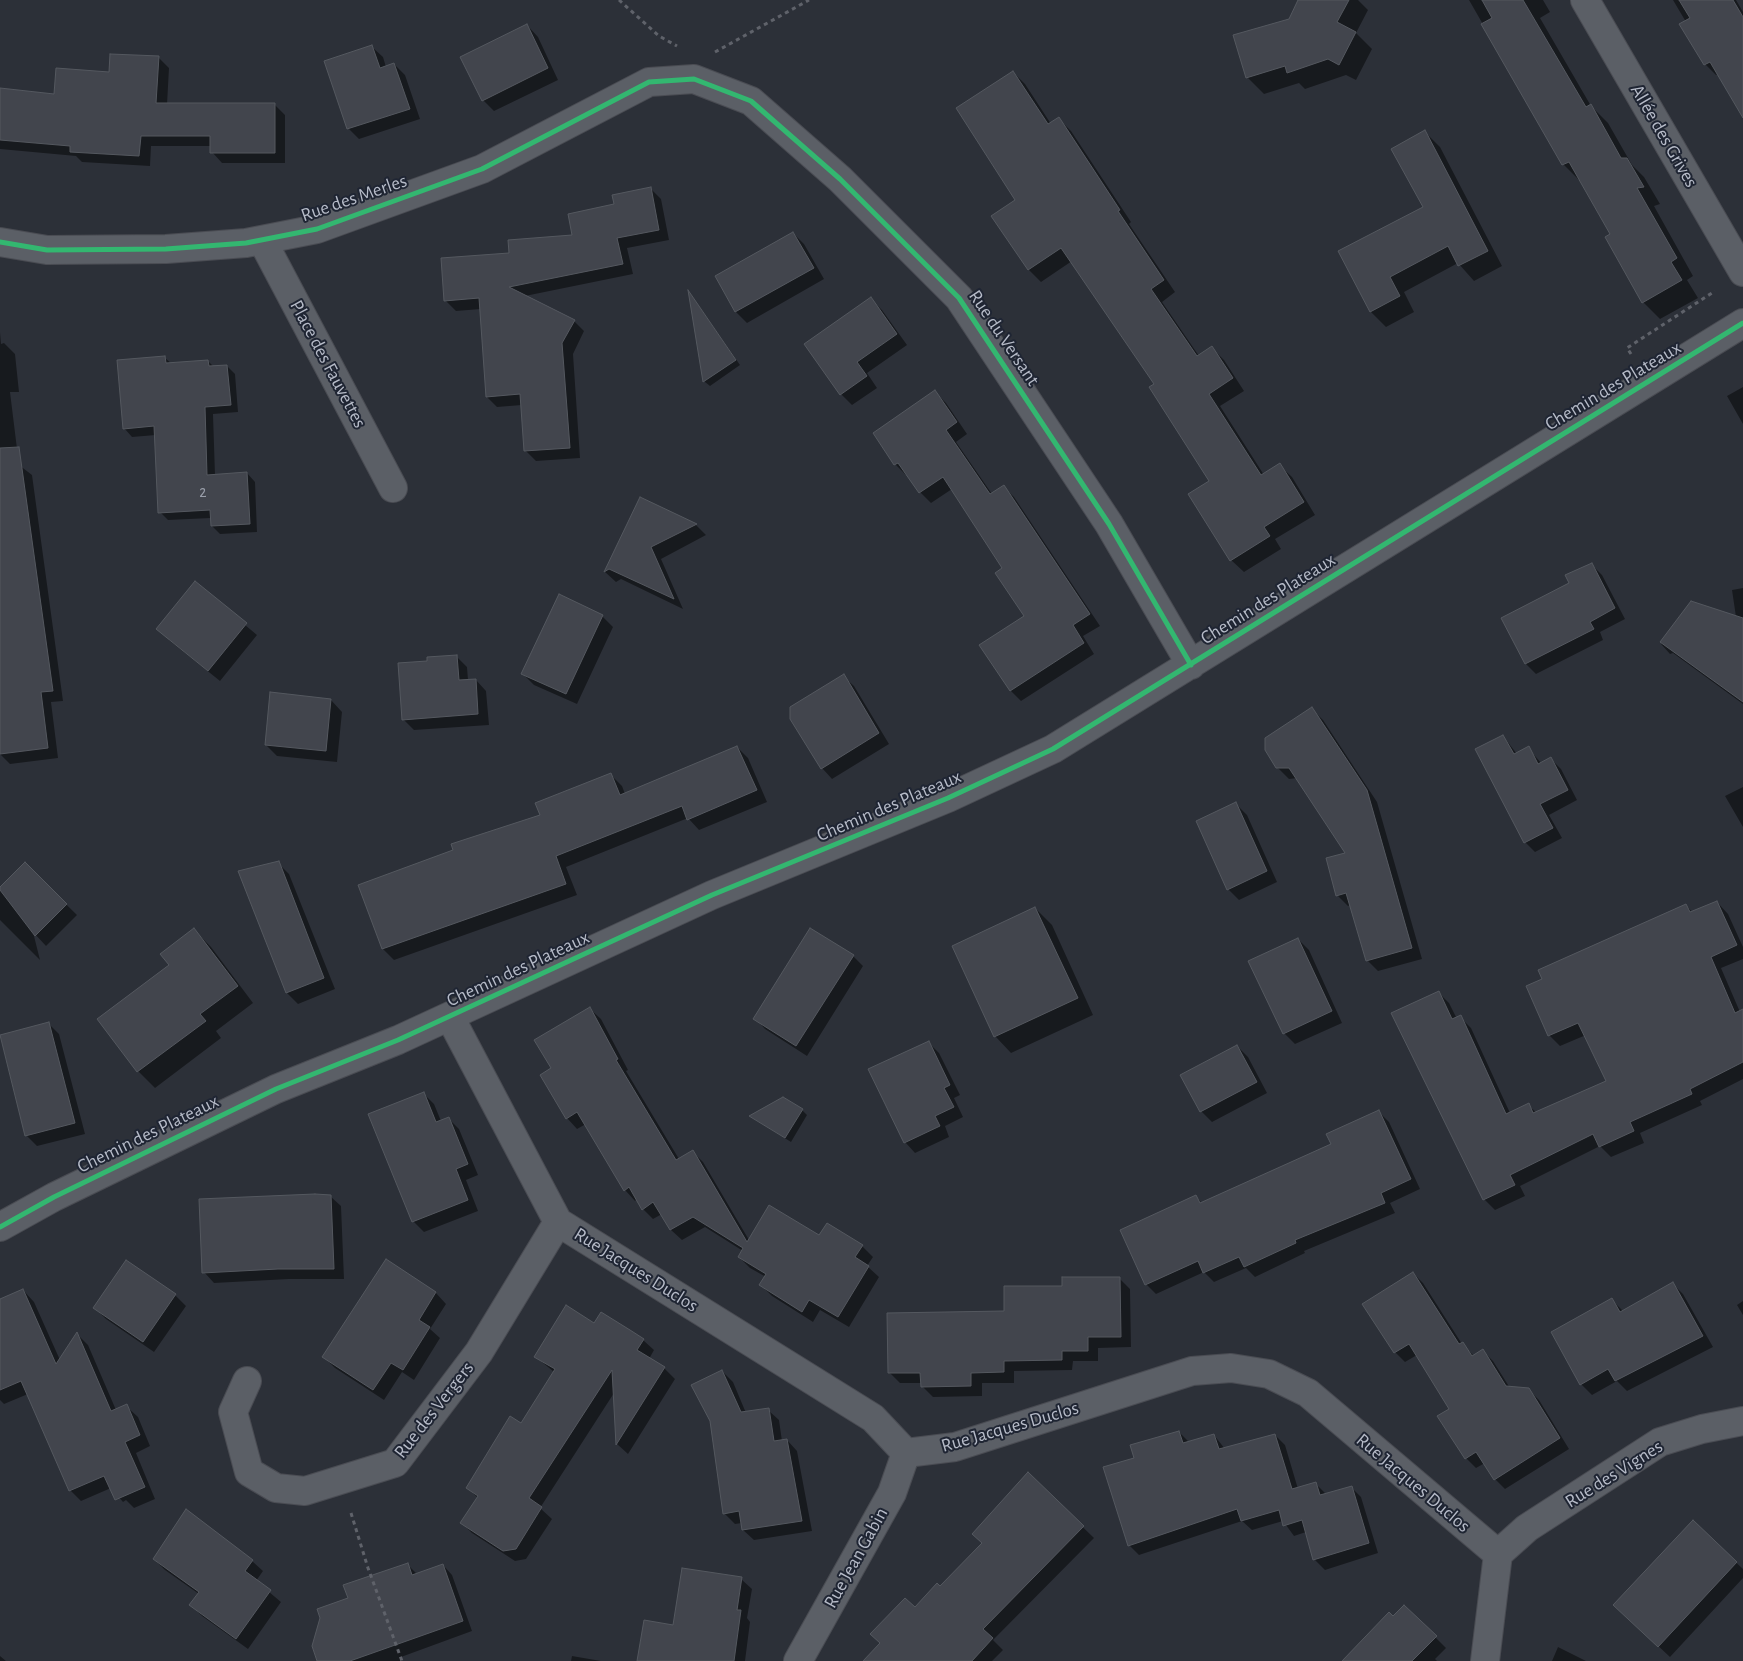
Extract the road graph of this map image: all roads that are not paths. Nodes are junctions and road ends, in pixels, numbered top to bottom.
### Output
1 (1585, 0) edge
2 (694, 79) joint
3 (262, 240) junction
4 (0, 242) edge
5 (1743, 272) edge
6 (1743, 323) edge
7 (393, 488) dead end
8 (1191, 665) junction
9 (450, 1016) junction
10 (558, 1222) junction
11 (0, 1227) edge
12 (247, 1381) dead end
13 (1743, 1420) edge
14 (906, 1453) junction
15 (1498, 1554) junction
16 (798, 1661) edge
17 (1485, 1661) edge

1 - 5 street, Allée des Grives
2 - 3 street, Rue des Merles
2 - 8 street, Rue du Versant
3 - 4 street, Rue des Merles
3 - 7 street, Place des Fauvettes
6 - 8 street, Chemin des Plateaux
8 - 9 street, Chemin des Plateaux
9 - 10 street, Rue Jacques Duclos
9 - 11 street, Chemin des Plateaux
10 - 12 street, Rue des Vergers
10 - 14 street, Rue Jacques Duclos
13 - 15 street, Rue des Vignes
14 - 15 street, Rue Jacques Duclos
14 - 16 street, Rue Jean Gabin
15 - 17 street

